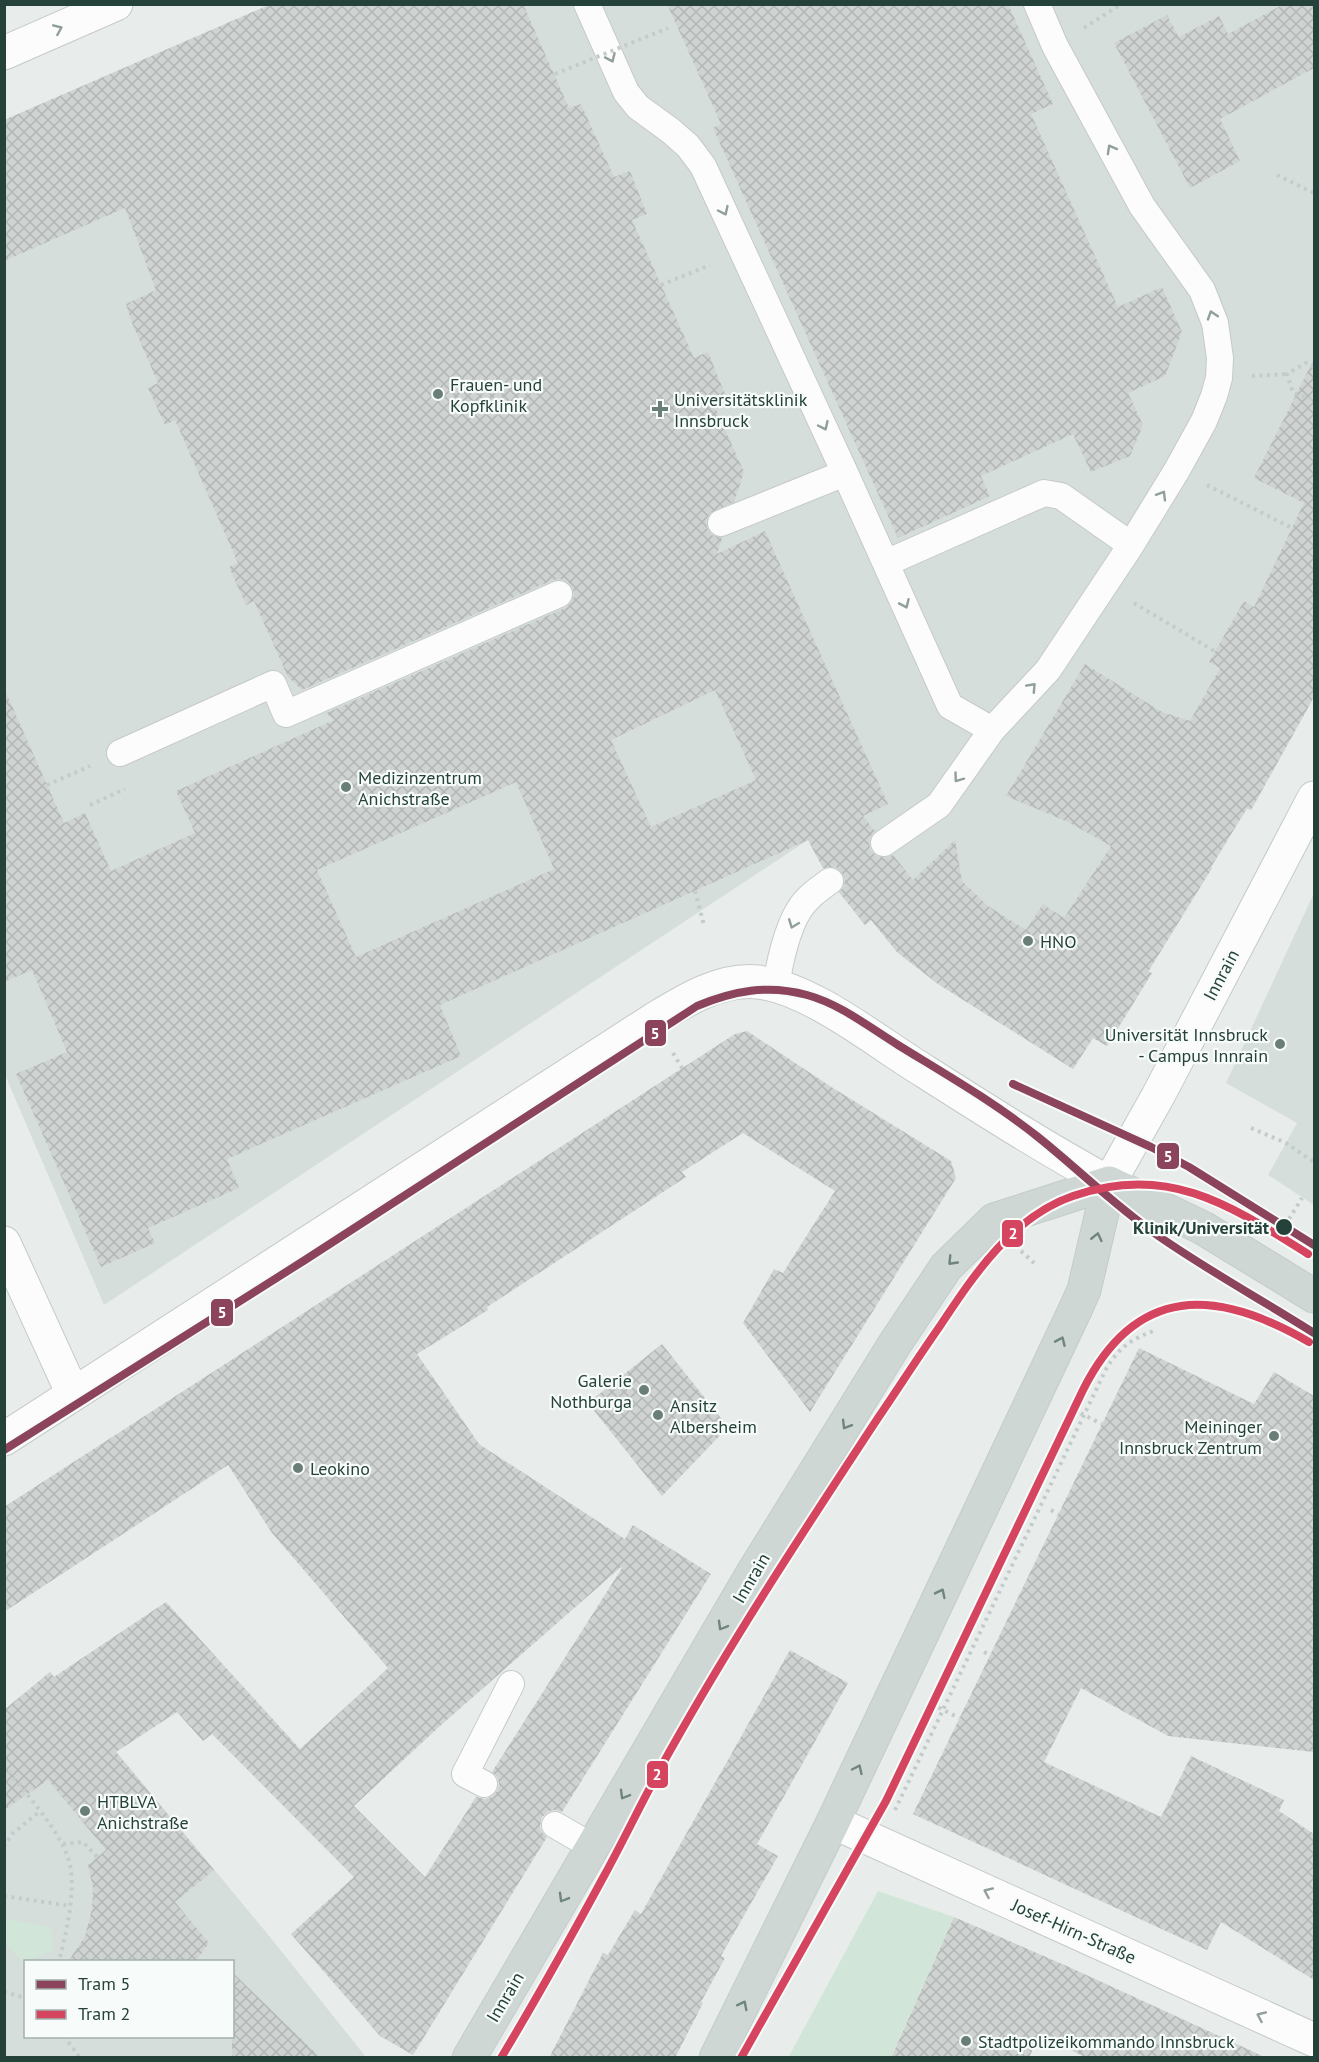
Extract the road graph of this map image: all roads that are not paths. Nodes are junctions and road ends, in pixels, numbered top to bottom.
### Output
1 (116, 4) edge
2 (587, 4) edge
3 (1037, 4) edge
4 (4, 52) edge
5 (845, 472) junction
6 (722, 523) dead end
7 (1131, 545) junction
8 (886, 563) junction
9 (559, 594) dead end
10 (992, 730) junction
11 (120, 753) road end
12 (1314, 798) edge
13 (884, 843) dead end
14 (830, 881) dead end
15 (777, 986) junction
16 (1109, 1183) junction
17 (4, 1243) edge
18 (1314, 1296) edge
19 (73, 1394) junction
20 (4, 1439) edge
21 (511, 1684) dead end
22 (484, 1784) dead end
23 (833, 1822) junction
24 (555, 1825) dead end
25 (593, 1847) junction
26 (1314, 2040) edge
27 (469, 2058) edge
28 (716, 2058) edge

4 -> 1 street
2 -> 5 lane
7 -> 3 lane
5 - 6 lane
5 - 8 lane
7 - 8 lane
10 -> 7 lane
8 -> 10 lane
9 - 11 lane
10 -> 13 lane
12 - 16 street, Innrain
14 -> 15 lane
15 - 16 street
15 - 19 street
16 - 18 main road
23 -> 16 main road, Innrain
16 -> 25 main road, Innrain
17 - 19 street
19 - 20 street
21 - 22 lane
26 -> 23 street, Josef-Hirn-Straße
28 -> 23 main road, Innrain
24 - 25 lane
25 -> 27 main road, Innrain

